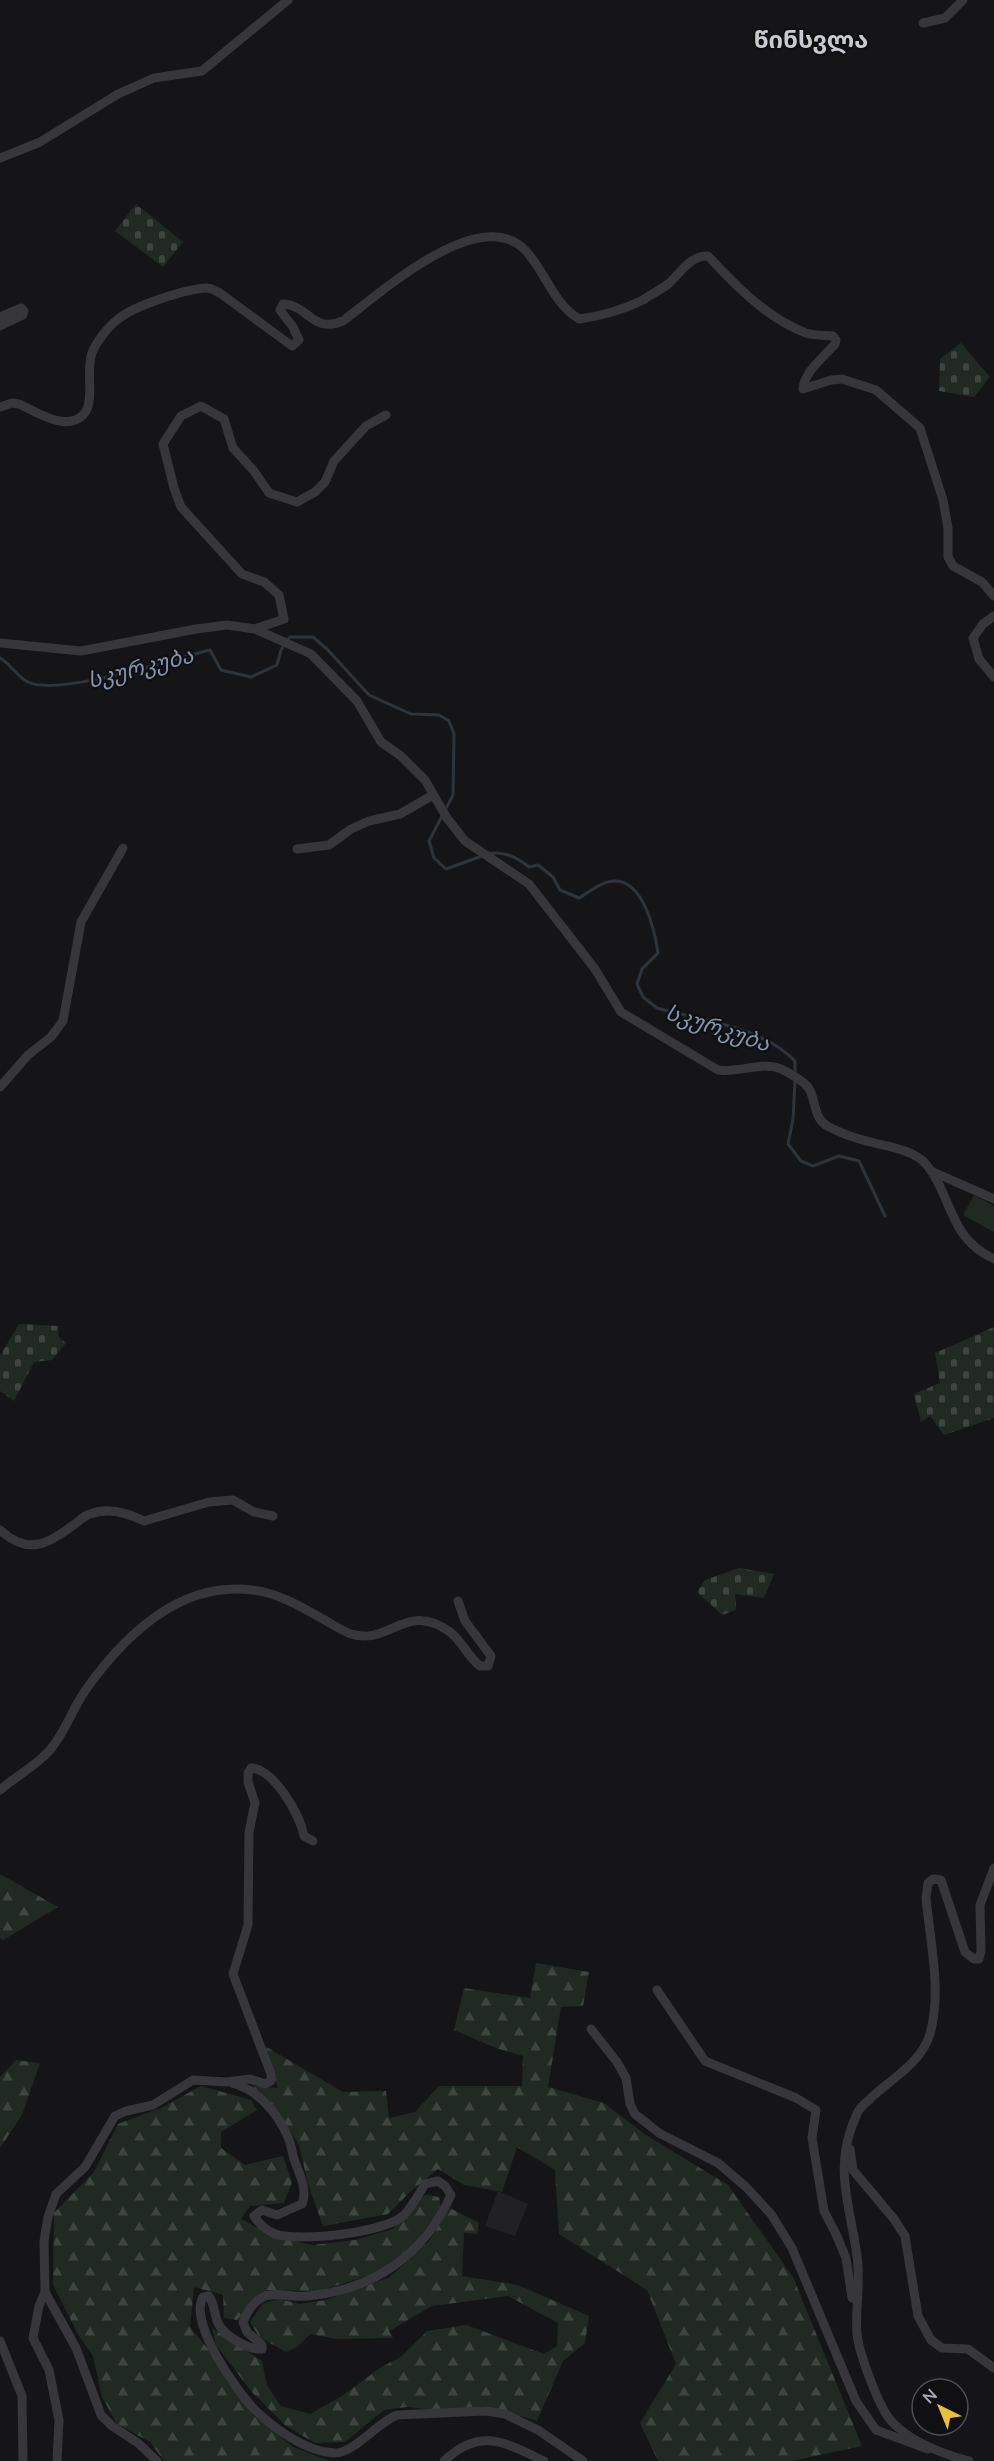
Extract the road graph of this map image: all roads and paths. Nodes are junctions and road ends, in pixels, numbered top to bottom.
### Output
1 (288, 0) edge
2 (963, 0) edge
3 (923, 23) dead end
4 (0, 158) edge
5 (0, 316) edge
6 (0, 326) edge
7 (0, 407) edge
8 (386, 415) dead end
9 (994, 596) edge
10 (994, 616) edge
11 (255, 629) junction
12 (0, 643) edge
13 (994, 677) edge
14 (433, 795) junction
15 (123, 848) dead end
16 (297, 849) dead end
17 (0, 1087) edge
18 (931, 1172) junction
19 (994, 1199) edge
20 (994, 1259) edge
21 (273, 1516) dead end
22 (0, 1530) edge
23 (459, 1601) dead end
24 (0, 1790) edge
25 (313, 1841) dead end
26 (994, 1868) edge
27 (657, 1990) dead end
28 (591, 2029) dead end
29 (227, 2082) junction
30 (848, 2135) junction
31 (45, 2292) junction
32 (857, 2336) junction
33 (0, 2341) edge
34 (994, 2368) edge
35 (944, 2454) junction
36 (23, 2461) edge
37 (57, 2461) edge
38 (157, 2461) edge
39 (444, 2461) edge
40 (544, 2461) edge
41 (583, 2461) edge
42 (969, 2461) edge

1 - 4 street
2 - 3 street
5 - 6 street
7 - 9 street
8 - 11 street
10 - 13 street
11 - 12 street
11 - 14 street
14 - 16 street
14 - 18 street
15 - 17 street
18 - 19 street
18 - 20 street
21 - 22 street
23 - 24 street
25 - 29 street
26 - 30 street
27 - 32 street
28 - 35 street
29 - 31 street
29 - 41 street
30 - 32 street
30 - 34 street
31 - 37 street
31 - 38 street
32 - 35 street
33 - 36 street
35 - 42 street
39 - 40 street

